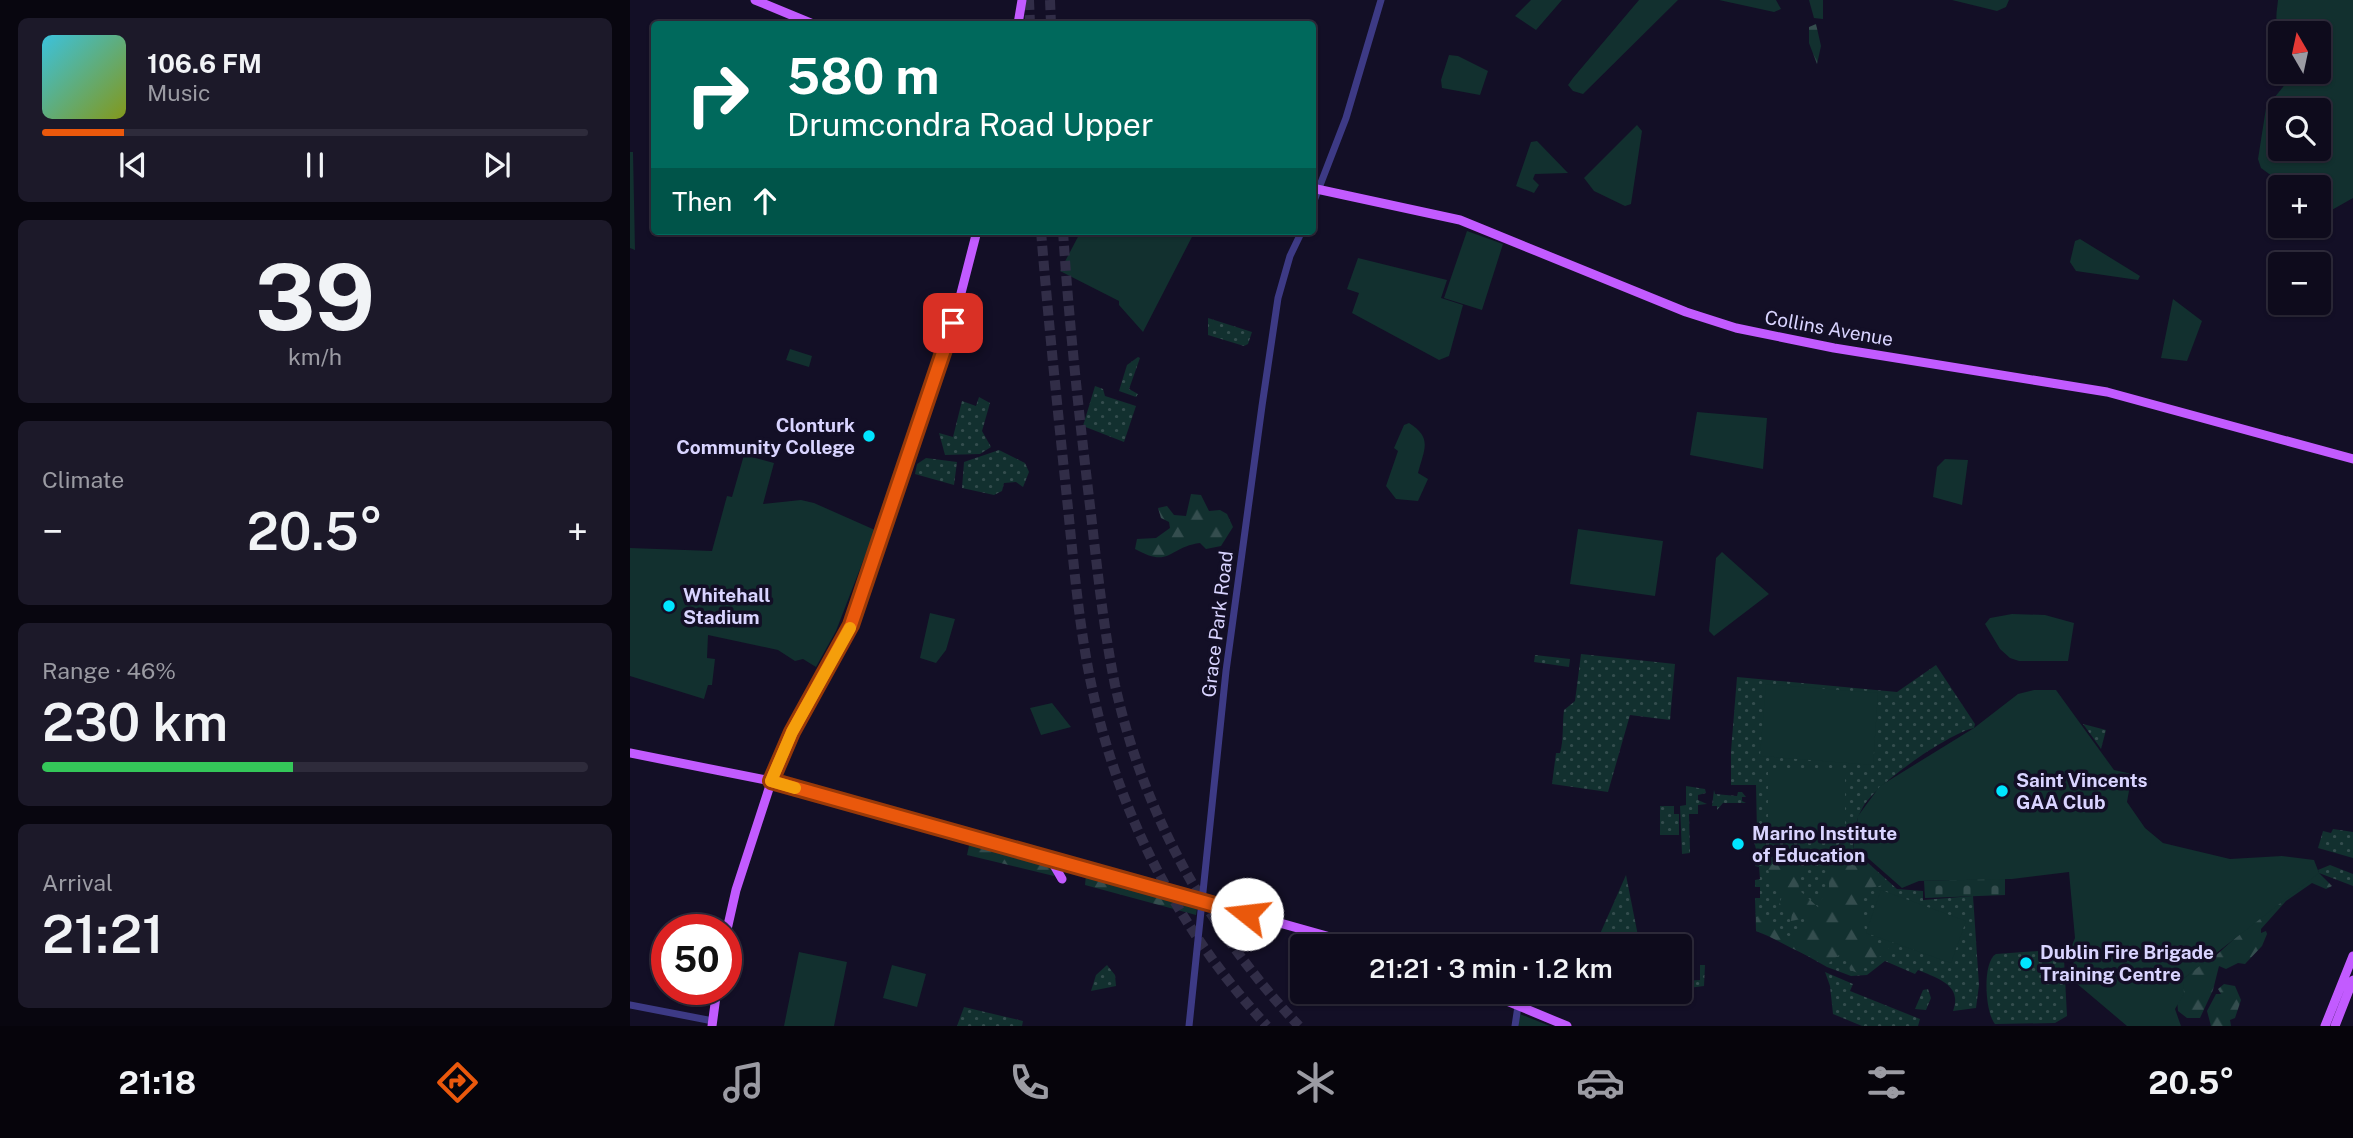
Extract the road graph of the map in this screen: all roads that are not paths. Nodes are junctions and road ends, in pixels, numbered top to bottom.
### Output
1 (755, 0) edge
2 (1022, 0) edge
3 (1381, 0) edge
4 (806, 21) edge
5 (1018, 21) edge
6 (1316, 189) edge
7 (976, 235) edge
8 (1299, 235) edge
9 (2353, 459) edge
10 (630, 753) edge
11 (771, 781) junction
12 (1050, 858) junction
13 (1062, 879) dead end
14 (1201, 900) junction
15 (732, 914) edge
16 (1320, 934) edge
17 (2353, 956) edge
18 (2353, 980) edge
19 (1513, 1004) edge
20 (630, 1005) edge
21 (715, 1005) edge
22 (1518, 1006) junction
23 (2335, 1019) edge
24 (712, 1023) edge
25 (1561, 1025) edge
26 (1189, 1026) edge
27 (1515, 1026) edge
28 (2325, 1026) edge

1 - 4 main road
2 - 5 main road
3 - 6 street
6 - 9 main road, Collins Avenue
7 - 11 main road
8 - 14 street, Grace Park Road
10 - 11 main road
11 - 12 main road
11 - 15 main road
12 - 13 main road
12 - 14 main road
14 - 16 main road
14 - 26 street, Grace Park Road
17 - 23 main road
18 - 23 main road
19 - 22 main road
20 - 24 street
21 - 24 main road
22 - 25 main road
22 - 27 street
23 - 28 main road

